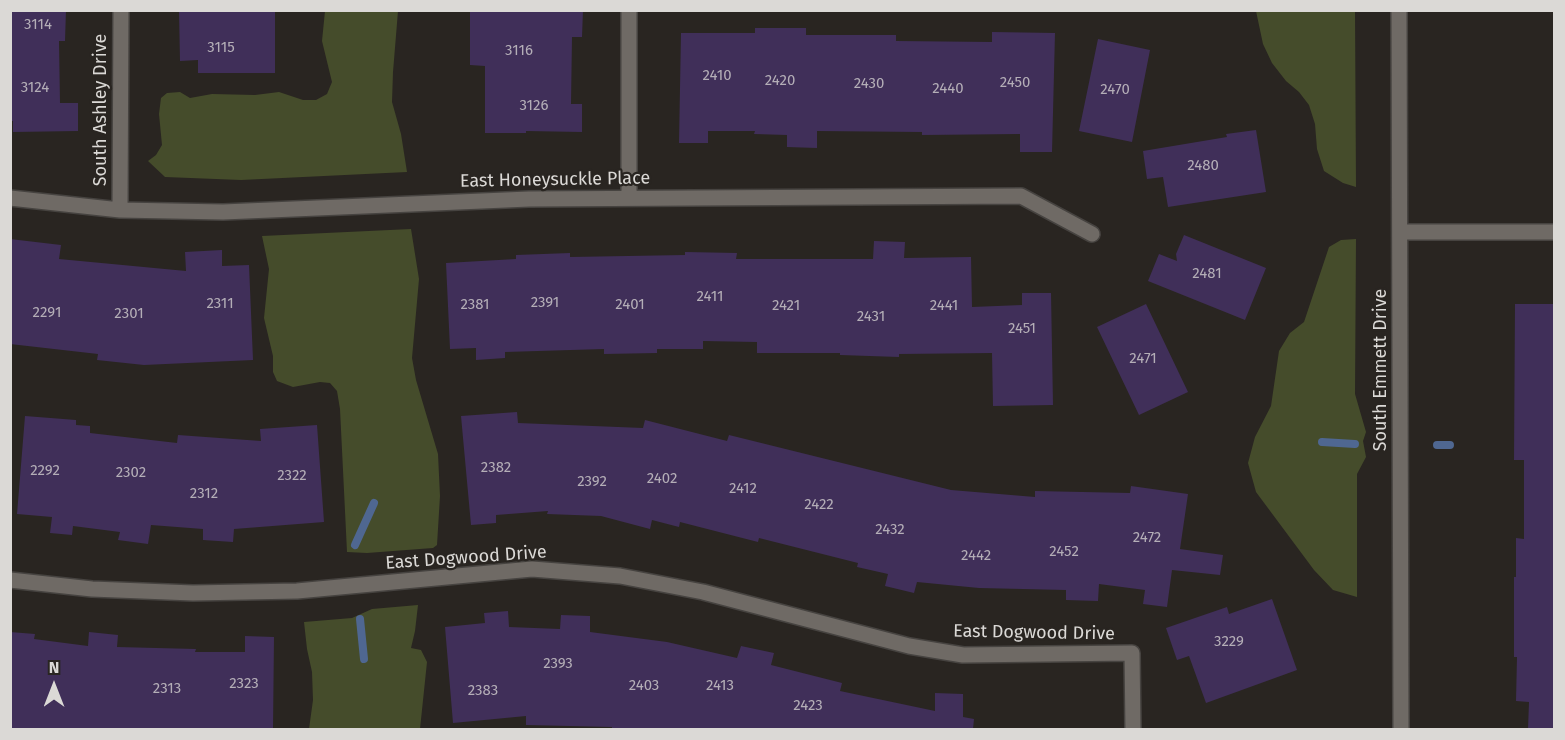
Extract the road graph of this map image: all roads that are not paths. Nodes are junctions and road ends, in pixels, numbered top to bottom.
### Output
1 (121, 10) edge
2 (629, 10) edge
3 (1399, 10) edge
4 (629, 197) junction
5 (10, 198) edge
6 (120, 210) junction
7 (1400, 232) junction
8 (1554, 232) edge
9 (1092, 234) dead end
10 (10, 580) edge
11 (1133, 729) edge
12 (1401, 729) edge

1 - 6 street, South Ashley Drive
2 - 4 street
3 - 7 street, South Emmett Drive
4 - 6 street, East Honeysuckle Place
4 - 9 street, East Honeysuckle Place
5 - 6 street, East Honeysuckle Place
7 - 8 street
7 - 12 street, South Emmett Drive
10 - 11 street, East Dogwood Drive

